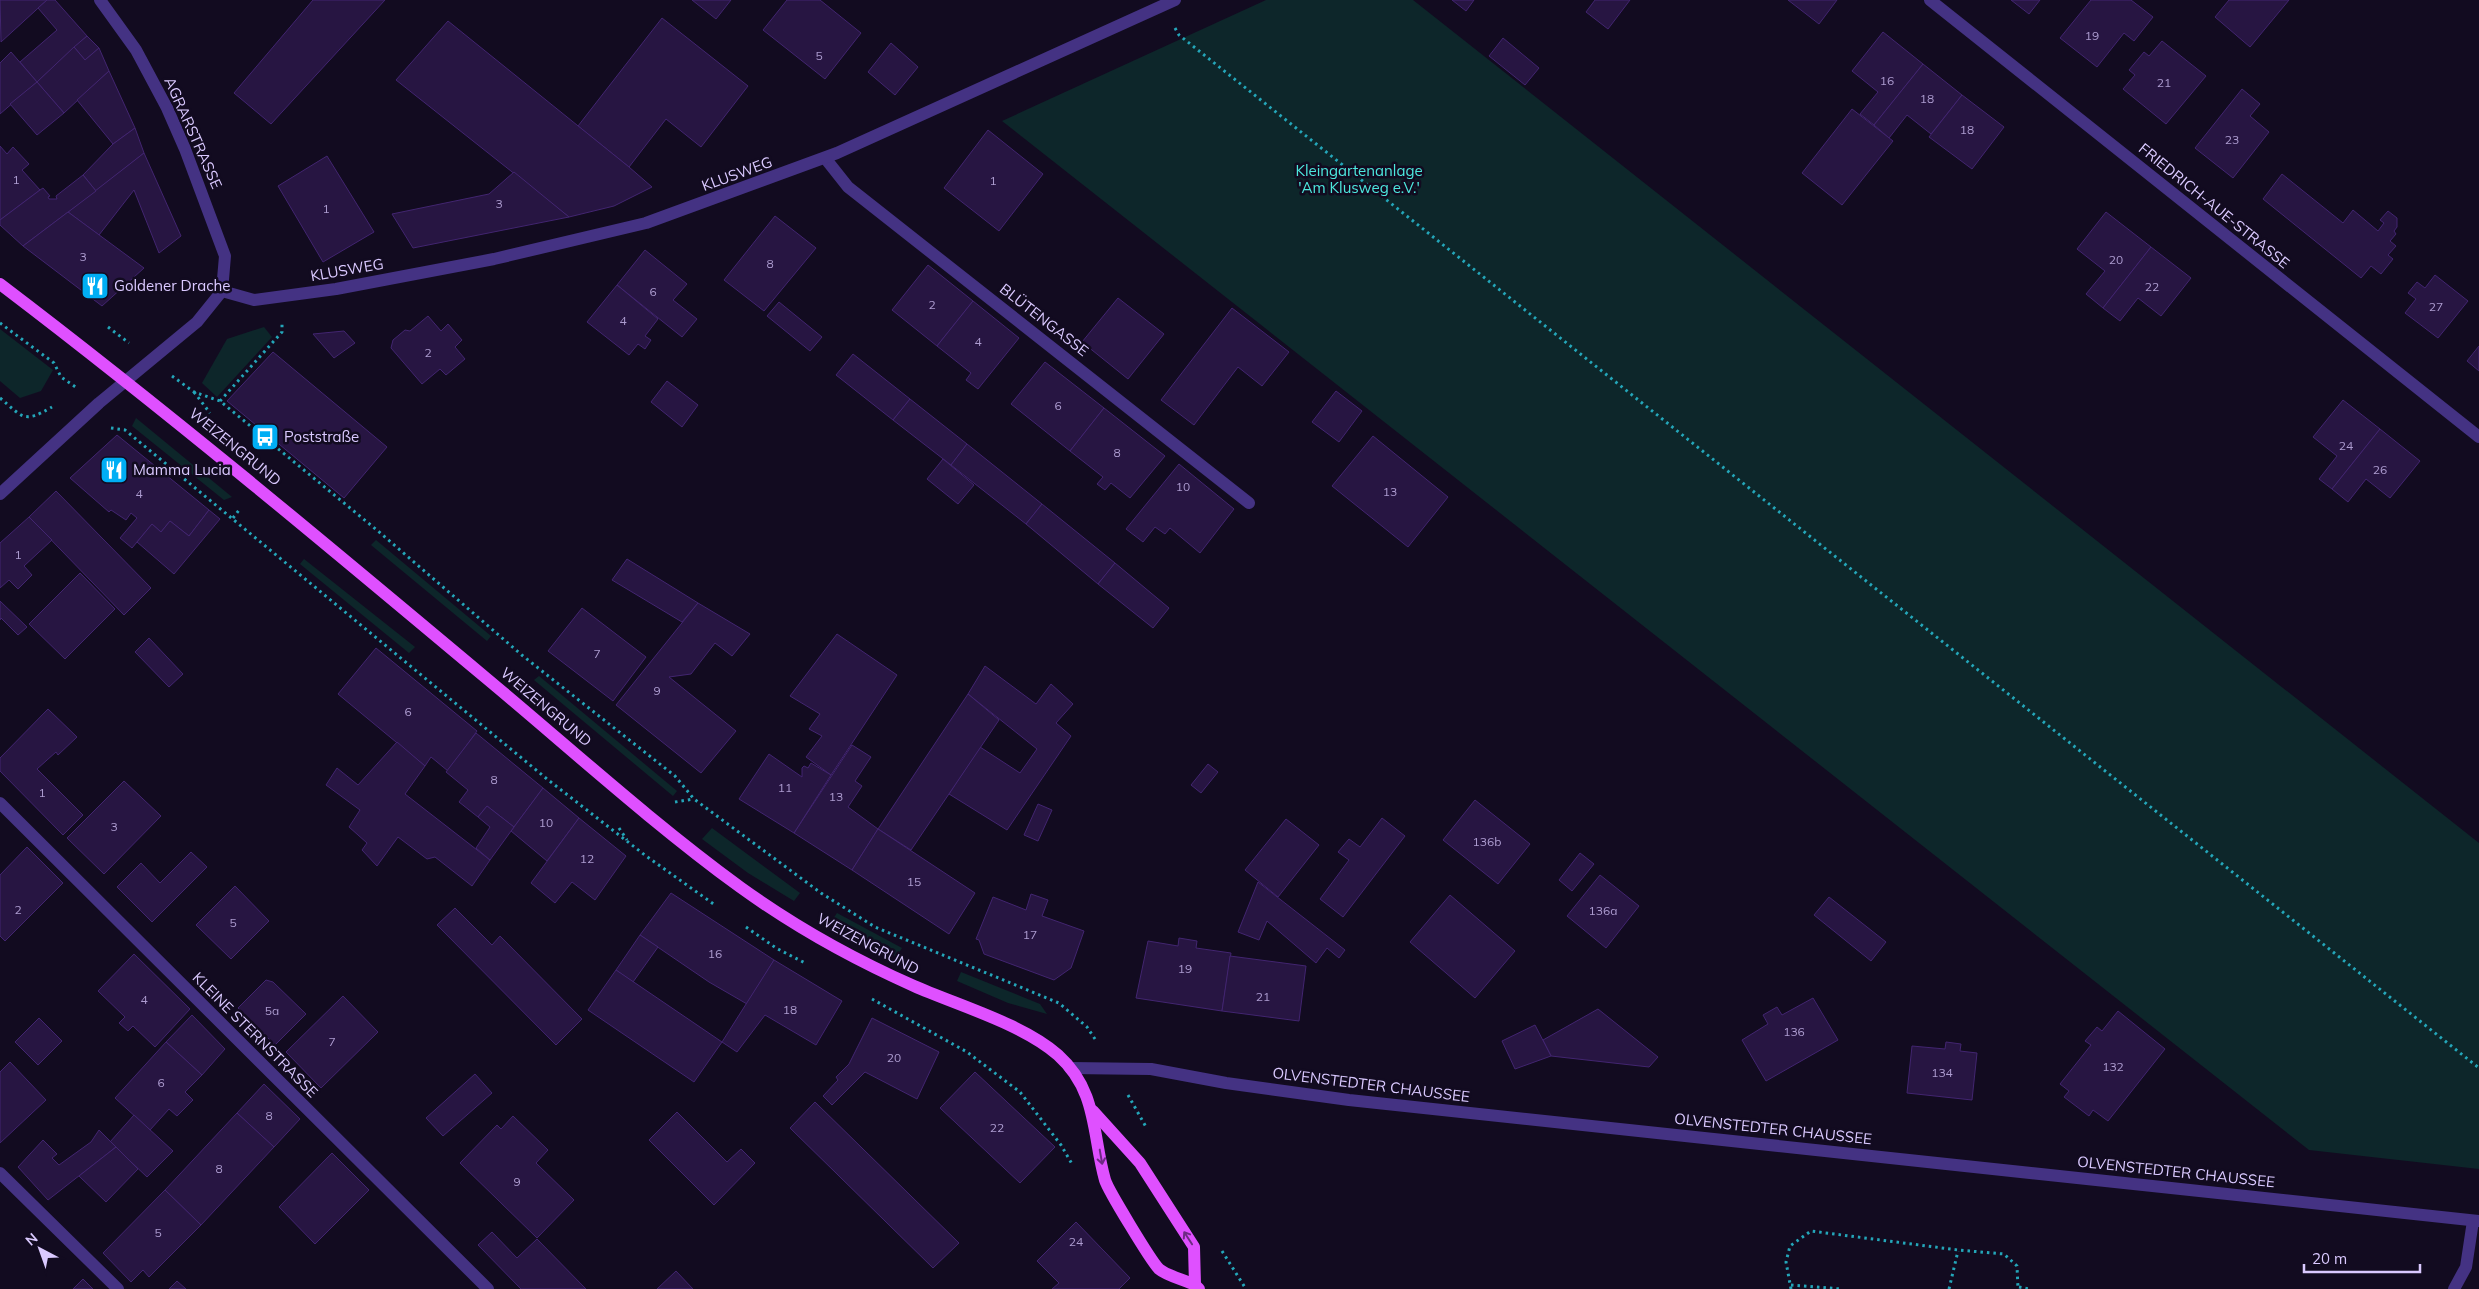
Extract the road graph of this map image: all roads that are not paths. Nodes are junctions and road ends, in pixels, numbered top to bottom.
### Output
1 (100, 0) edge
2 (1175, 0) edge
3 (1930, 0) edge
4 (825, 158) junction
5 (0, 284) edge
6 (222, 291) junction
7 (128, 381) junction
8 (2479, 437) edge
9 (0, 494) edge
10 (1249, 502) dead end
11 (0, 803) edge
12 (1070, 1068) junction
13 (1092, 1110) junction
14 (0, 1173) edge
15 (2476, 1221) edge
16 (1195, 1288) edge
17 (118, 1289) edge
18 (488, 1289) edge
19 (2454, 1289) edge

1 - 6 street, AGRARSTRASSE
2 - 4 street, KLUSWEG
3 - 8 street, FRIEDRICH-AUE-STRASSE
4 - 6 street, KLUSWEG
4 - 10 street, BLÜTENGASSE
5 - 7 main road, WEIZENGRUND
6 - 7 street
7 - 9 street
7 - 12 main road, WEIZENGRUND
11 - 18 street, KLEINE STERNSTRASSE
12 - 13 main road, WEIZENGRUND
12 - 15 street, OLVENSTEDTER CHAUSSEE
16 -> 13 main road, WEIZENGRUND
13 -> 16 main road, WEIZENGRUND
14 - 17 street
15 - 19 street, OLVENSTEDTER CHAUSSEE

